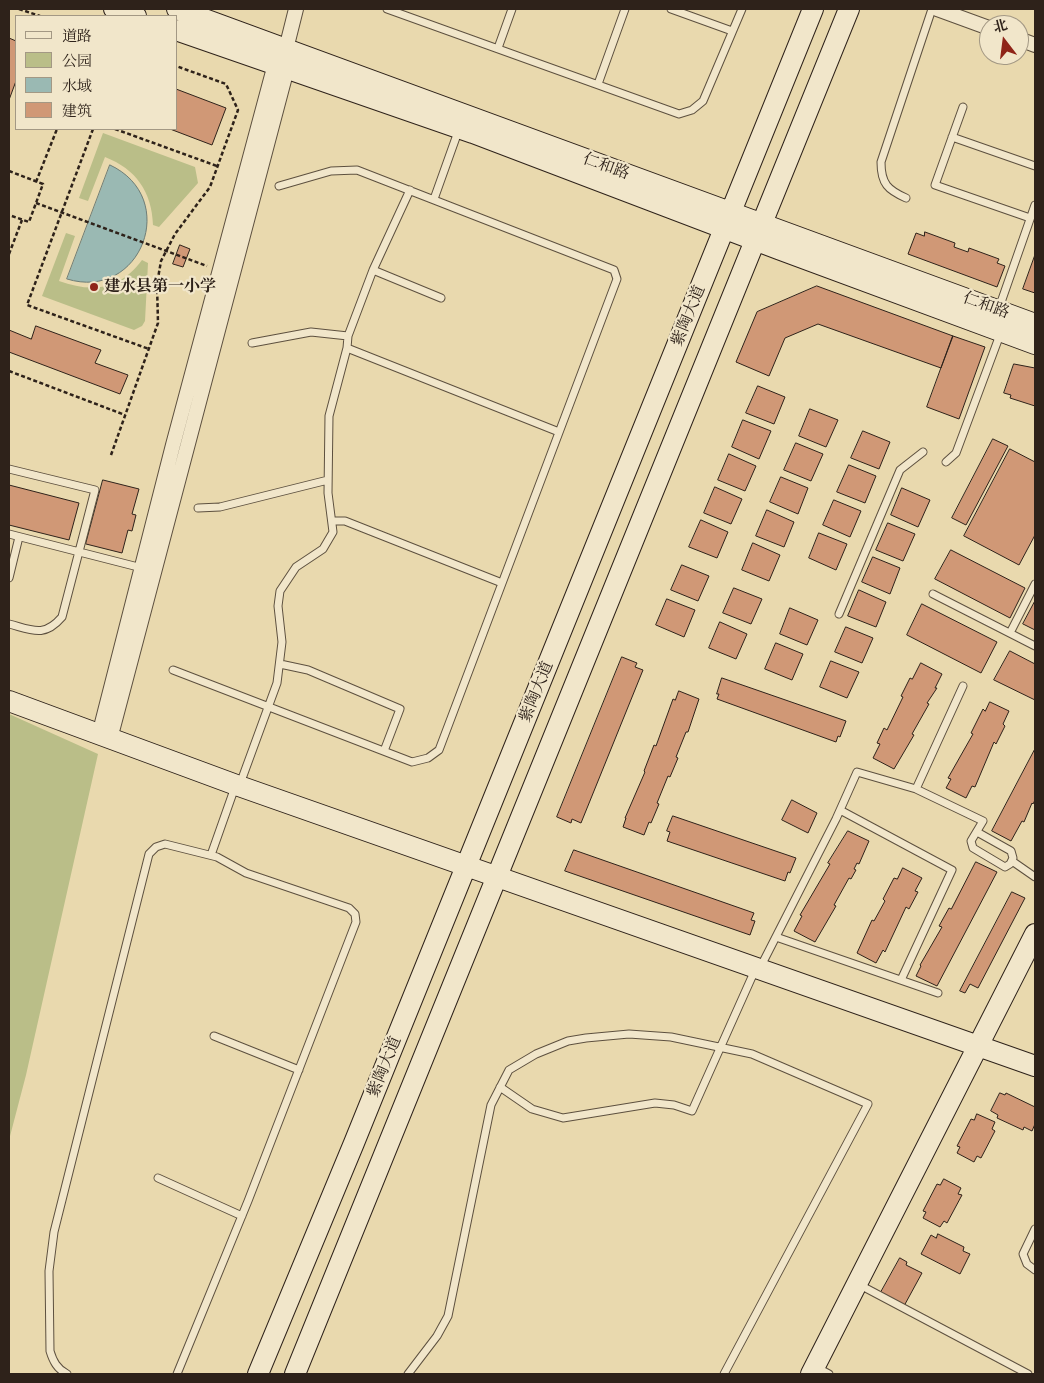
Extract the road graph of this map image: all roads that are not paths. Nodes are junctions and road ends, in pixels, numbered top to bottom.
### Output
1 (114, 9) edge
2 (177, 9) edge
3 (296, 9) edge
4 (387, 9) edge
5 (512, 9) edge
6 (625, 9) edge
7 (671, 9) edge
8 (742, 9) edge
9 (813, 9) edge
10 (849, 9) edge
11 (932, 9) edge
12 (938, 9) edge
13 (133, 15) edge
14 (979, 24) edge
15 (178, 31) edge
16 (732, 31) junction
17 (498, 48) junction
18 (283, 61) junction
19 (598, 84) junction
20 (964, 107) dead end
21 (459, 128) junction
22 (952, 137) junction
23 (1035, 166) edge
24 (280, 186) dead end
25 (410, 190) junction
26 (906, 198) dead end
27 (434, 199) junction
28 (1035, 205) edge
29 (1030, 218) junction
30 (727, 221) junction
31 (758, 232) junction
32 (373, 270) junction
33 (441, 298) dead end
34 (998, 310) junction
35 (1035, 324) edge
36 (1002, 331) junction
37 (348, 336) junction
38 (252, 343) dead end
39 (1035, 344) edge
40 (347, 348) junction
41 (559, 432) junction
42 (923, 452) dead end
43 (946, 462) dead end
44 (9, 469) edge
45 (328, 480) junction
46 (198, 508) dead end
47 (333, 521) junction
48 (9, 534) edge
49 (19, 537) junction
50 (79, 552) junction
51 (142, 568) junction
52 (9, 578) edge
53 (502, 583) junction
54 (1035, 584) edge
55 (933, 594) dead end
56 (839, 614) dead end
57 (9, 624) edge
58 (1010, 633) junction
59 (1035, 646) edge
60 (280, 664) junction
61 (173, 670) dead end
62 (963, 686) dead end
63 (9, 701) edge
64 (268, 707) junction
65 (104, 737) junction
66 (384, 751) junction
67 (238, 785) junction
68 (916, 789) junction
69 (840, 810) junction
70 (976, 832) junction
71 (211, 855) junction
72 (1012, 861) junction
73 (467, 866) junction
74 (1035, 877) edge
75 (498, 878) junction
76 (1035, 934) edge
77 (776, 936) junction
78 (757, 969) junction
79 (901, 980) junction
80 (938, 993) dead end
81 (214, 1036) dead end
82 (978, 1046) junction
83 (720, 1047) junction
84 (1035, 1066) edge
85 (299, 1070) junction
86 (500, 1087) junction
87 (158, 1178) dead end
88 (242, 1216) junction
89 (1035, 1229) edge
90 (1035, 1270) edge
91 (858, 1284) junction
92 (818, 1372) edge
93 (67, 1374) edge
94 (177, 1374) edge
95 (258, 1374) edge
96 (295, 1374) edge
97 (408, 1374) edge
98 (724, 1374) edge
99 (1028, 1374) edge

1 - 13 main road
2 - 18 main road, 仁和路
3 - 18 street
4 - 17 lane
5 - 17 lane
6 - 19 lane
7 - 16 lane
8 - 16 lane
9 - 30 main road, 紫陶大道
10 - 31 main road, 紫陶大道
11 - 26 lane
12 - 14 street
15 - 18 main road, 仁和路
16 - 19 lane
17 - 19 lane
18 - 21 main road, 仁和路
18 - 30 main road, 仁和路
18 - 51 street
18 - 65 street
20 - 22 lane
21 - 27 lane
21 - 30 main road, 仁和路
22 - 23 lane
22 - 29 lane
24 - 25 lane
25 - 27 lane
25 - 32 lane
27 - 41 lane
28 - 29 lane
29 - 34 lane
30 - 31 main road, 仁和路
30 - 73 main road, 紫陶大道
31 - 34 main road, 仁和路
31 - 36 main road, 仁和路
31 - 75 main road, 紫陶大道
32 - 33 lane
32 - 37 lane
34 - 35 main road, 仁和路
36 - 39 main road, 仁和路
36 - 43 lane
37 - 38 lane
37 - 40 lane
40 - 41 lane
40 - 45 lane
41 - 53 lane
42 - 56 lane
44 - 50 lane
45 - 46 lane
45 - 47 lane
47 - 53 lane
47 - 60 lane
48 - 49 lane
49 - 50 lane
49 - 52 lane
50 - 51 lane
50 - 57 lane
51 - 65 street
53 - 66 lane
54 - 58 lane
55 - 58 lane
58 - 59 lane
60 - 64 lane
60 - 66 lane
61 - 64 lane
62 - 68 lane
63 - 65 main road
64 - 66 lane
64 - 67 lane
65 - 67 main road
67 - 71 lane
67 - 73 main road
68 - 69 lane
68 - 70 lane
69 - 77 lane
69 - 79 lane
70 - 72 lane
70 - 72 lane
71 - 85 lane
71 - 93 lane
72 - 74 lane
73 - 75 main road
73 - 95 main road, 紫陶大道
75 - 78 main road
75 - 96 main road, 紫陶大道
76 - 82 main road
77 - 78 lane
77 - 79 lane
78 - 82 main road
78 - 83 lane
79 - 80 lane
81 - 85 lane
82 - 84 main road
82 - 91 main road
83 - 86 lane
83 - 86 lane
83 - 98 lane
85 - 88 lane
86 - 97 lane
87 - 88 lane
88 - 94 lane
89 - 90 lane
91 - 92 main road
91 - 99 lane

